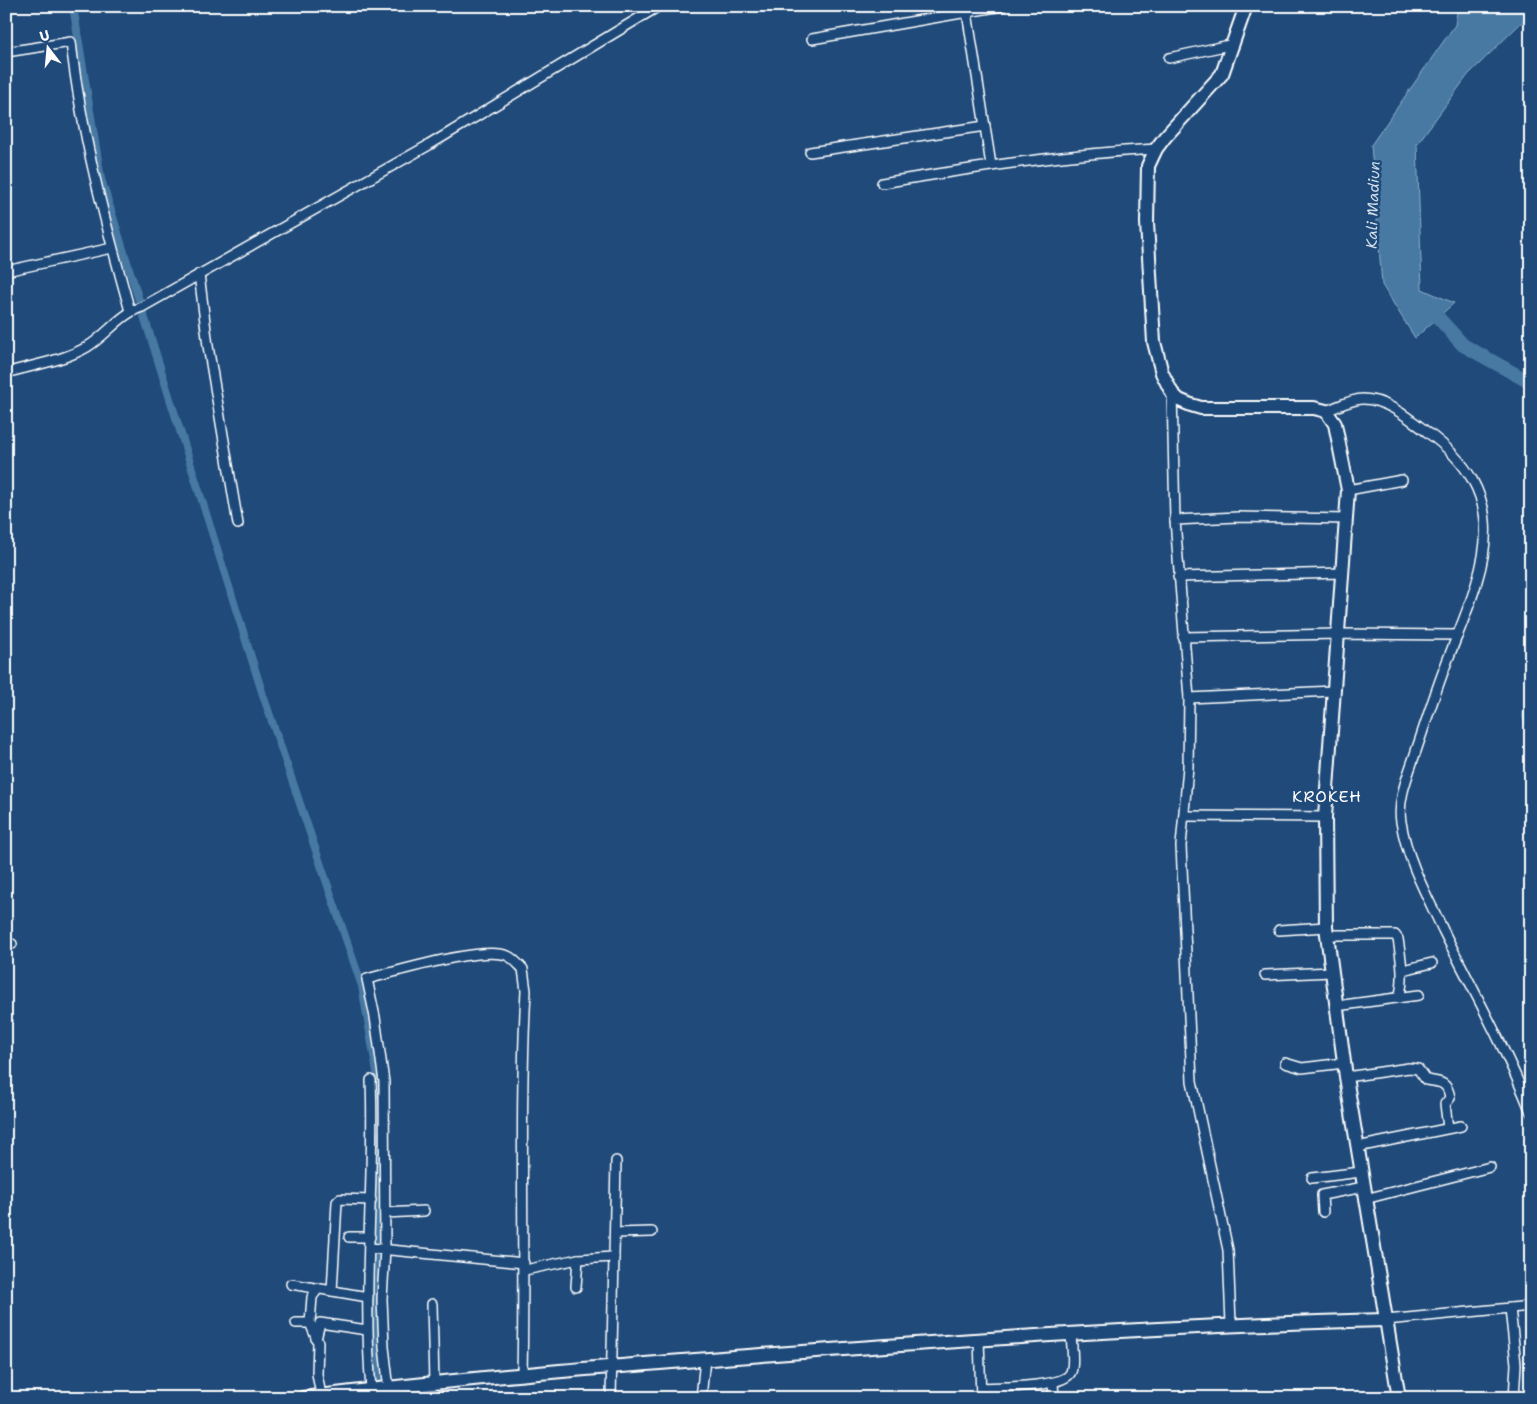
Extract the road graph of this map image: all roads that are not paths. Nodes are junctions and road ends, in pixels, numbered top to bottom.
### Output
1 (659, 6) edge
2 (1002, 6) edge
3 (1246, 6) edge
4 (966, 9) edge
5 (812, 39) dead end
6 (1234, 44) junction
7 (6, 52) edge
8 (1169, 58) dead end
9 (985, 126) junction
10 (1156, 149) junction
11 (810, 152) dead end
12 (991, 165) junction
13 (882, 184) dead end
14 (112, 248) junction
15 (6, 271) edge
16 (199, 274) junction
17 (135, 309) junction
18 (6, 373) edge
19 (1172, 393) junction
20 (1326, 411) junction
21 (1402, 480) dead end
22 (1348, 490) junction
23 (1347, 519) junction
24 (1175, 520) junction
25 (238, 524) dead end
26 (1343, 573) junction
27 (1178, 577) junction
28 (1339, 634) junction
29 (1458, 635) junction
30 (1183, 638) junction
31 (1333, 692) junction
32 (1189, 698) junction
33 (1184, 816) junction
34 (1325, 818) junction
35 (1279, 930) dead end
36 (1326, 931) junction
37 (1432, 963) dead end
38 (1403, 970) junction
39 (1332, 972) junction
40 (1265, 975) dead end
41 (1419, 995) dead end
42 (1399, 998) junction
43 (1336, 1006) junction
44 (1285, 1062) dead end
45 (1344, 1063) junction
46 (1346, 1077) junction
47 (371, 1080) dead end
48 (1531, 1112) edge
49 (1461, 1126) dead end
50 (1448, 1128) junction
51 (1357, 1146) junction
52 (616, 1161) dead end
53 (1490, 1167) dead end
54 (1361, 1172) junction
55 (1312, 1178) dead end
56 (1364, 1193) junction
57 (371, 1200) junction
58 (424, 1211) dead end
59 (1323, 1212) dead end
60 (385, 1213) junction
61 (652, 1232) dead end
62 (615, 1233) junction
63 (349, 1237) dead end
64 (370, 1237) junction
65 (370, 1248) junction
66 (386, 1249) junction
67 (614, 1257) junction
68 (578, 1259) junction
69 (524, 1266) junction
70 (291, 1284) dead end
71 (576, 1287) dead end
72 (318, 1289) junction
73 (332, 1291) junction
74 (368, 1297) junction
75 (432, 1304) dead end
76 (1531, 1306) edge
77 (1510, 1308) junction
78 (1386, 1320) junction
79 (296, 1323) dead end
80 (310, 1323) junction
81 (1231, 1324) junction
82 (367, 1330) junction
83 (1071, 1333) junction
84 (316, 1339) junction
85 (979, 1339) junction
86 (705, 1360) junction
87 (612, 1365) junction
88 (522, 1374) junction
89 (434, 1382) junction
90 (1053, 1383) junction
91 (1002, 1387) junction
92 (367, 1391) edge
93 (389, 1391) edge
94 (981, 1393) edge
95 (321, 1396) junction
96 (304, 1398) edge
97 (611, 1398) edge
98 (701, 1398) edge
99 (1003, 1398) edge
100 (1054, 1398) edge
101 (1399, 1398) edge
102 (1514, 1398) edge

1 - 16 street
2 - 4 street
3 - 6 main road
4 - 5 street
4 - 9 street
6 - 8 street
6 - 10 main road
7 - 14 street
9 - 11 street
9 - 12 street
10 - 12 street
10 - 19 main road
12 - 13 street
14 - 15 street
14 - 17 street
16 - 17 street
16 - 25 street
17 - 18 street
19 - 20 main road
19 - 24 street
20 - 22 main road
20 - 29 street
21 - 22 street
22 - 23 main road
23 - 24 street
23 - 26 main road
24 - 27 street
26 - 27 street
26 - 28 main road
27 - 30 street
28 - 29 street
28 - 30 street
28 - 31 main road
29 - 48 street
30 - 32 street
31 - 32 street
31 - 34 main road
32 - 33 street
33 - 34 street
33 - 81 street
34 - 36 main road
35 - 36 street
36 - 38 street
36 - 39 main road
37 - 38 street
38 - 42 street
39 - 40 street
39 - 43 main road
41 - 42 street
42 - 43 street
43 - 45 main road
44 - 45 street
45 - 46 main road
46 - 50 street
46 - 51 main road
47 - 57 street
49 - 50 street
50 - 51 street
51 - 54 main road
52 - 62 street
53 - 56 street
54 - 55 street
54 - 56 main road
56 - 59 street
56 - 78 main road
57 - 64 street
57 - 73 street
58 - 60 street
60 - 66 street
60 - 69 street
61 - 62 street
62 - 67 street
63 - 64 street
64 - 65 street
65 - 66 street
65 - 74 street
66 - 69 street
66 - 93 street
67 - 68 street
67 - 87 street
68 - 69 street
68 - 71 street
69 - 88 street
70 - 72 street
72 - 73 street
72 - 80 street
73 - 74 street
74 - 82 street
75 - 89 street
76 - 77 street
77 - 78 street
77 - 102 street
78 - 81 main road
78 - 101 main road
79 - 80 street
80 - 84 street
81 - 83 main road
82 - 84 street
82 - 92 street
83 - 85 main road
83 - 90 street
84 - 95 street
85 - 86 main road
85 - 94 street
86 - 87 main road
86 - 98 street
87 - 88 main road
87 - 97 street
88 - 89 main road
89 - 93 main road
90 - 91 street
90 - 100 street
91 - 94 street
91 - 99 street
92 - 93 main road
92 - 95 main road
95 - 96 main road

